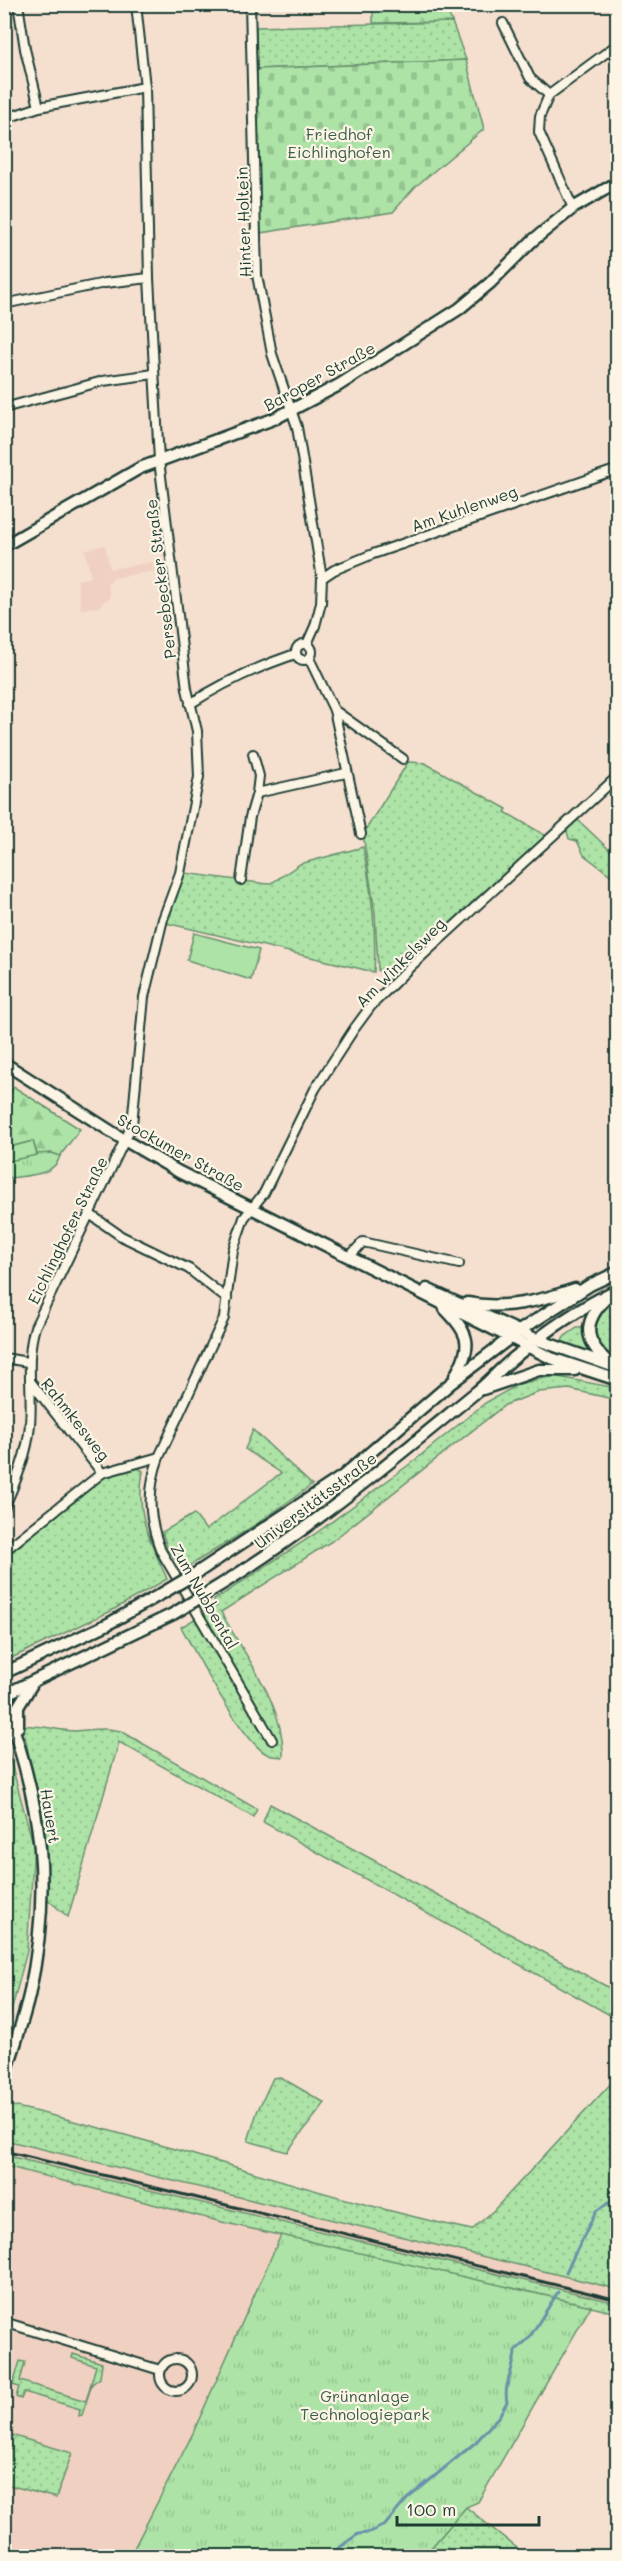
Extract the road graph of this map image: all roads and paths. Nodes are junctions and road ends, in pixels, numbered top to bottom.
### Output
1 (18, 4) edge
2 (136, 4) edge
3 (250, 4) edge
4 (503, 23) dead end
5 (618, 44) edge
6 (145, 87) junction
7 (549, 95) junction
8 (39, 107) junction
9 (4, 119) edge
10 (618, 182) edge
11 (573, 208) junction
12 (149, 278) junction
13 (4, 304) edge
14 (154, 374) junction
15 (4, 408) edge
16 (290, 411) junction
17 (159, 460) junction
18 (618, 470) edge
19 (4, 546) edge
20 (322, 578) junction
21 (307, 644) junction
22 (295, 654) junction
23 (309, 658) junction
24 (190, 704) junction
25 (334, 710) junction
26 (253, 754) dead end
27 (403, 759) dead end
28 (346, 772) junction
29 (618, 776) edge
30 (257, 793) junction
31 (361, 834) dead end
32 (241, 880) dead end
33 (4, 1063) edge
34 (126, 1141) junction
35 (252, 1208) junction
36 (91, 1215) junction
37 (350, 1256) junction
38 (459, 1264) dead end
39 (618, 1272) edge
40 (590, 1285) junction
41 (616, 1290) edge
42 (227, 1299) junction
43 (440, 1299) junction
44 (514, 1334) junction
45 (533, 1343) junction
46 (4, 1358) edge
47 (28, 1362) junction
48 (616, 1367) edge
49 (590, 1372) junction
50 (618, 1380) edge
51 (30, 1381) junction
52 (451, 1383) junction
53 (477, 1391) junction
54 (159, 1457) junction
55 (102, 1473) junction
56 (4, 1508) edge
57 (4, 1551) edge
58 (4, 1672) edge
59 (34, 1682) junction
60 (4, 1695) edge
61 (4, 1701) edge
62 (272, 1740) dead end
63 (20, 1745) junction
64 (4, 2079) edge
65 (4, 2322) edge
66 (160, 2370) junction

1 - 8 street
2 - 6 street, Persebecker Straße
3 - 16 street, Hinter Holtein
4 - 7 street
5 - 7 street
6 - 8 street
6 - 12 street, Persebecker Straße
7 - 11 street
8 - 9 street
10 - 11 main road, Baroper Straße
11 - 16 main road, Baroper Straße
12 - 13 street
12 - 14 street, Persebecker Straße
14 - 15 street
14 - 17 street, Persebecker Straße
16 - 17 main road, Baroper Straße
16 - 20 street, Hinter Holtein
17 - 19 main road, Baroper Straße
17 - 24 street, Persebecker Straße
18 - 20 street, Am Kuhlenweg
20 - 21 street, Hinter Holtein
21 - 22 street, Hinter Holtein
21 - 23 street, Hinter Holtein
22 - 23 street
22 - 24 street, Hinter Holtein
23 - 25 street, Hinter Holtein
24 - 34 street, Persebecker Straße
25 - 27 street, Hinter Holtein
25 - 28 street, Hinter Holtein
26 - 30 street
28 - 30 street
28 - 31 street, Hinter Holtein
29 - 35 street, Am Winkelsweg
30 - 32 street
33 - 34 main road, Stockumer Straße
34 - 35 main road, Stockumer Straße
34 - 36 street, Eichlinghofer Straße
35 - 37 main road, Stockumer Straße
35 - 42 street, Zum Nubbental
36 - 42 street
36 - 47 street, Eichlinghofer Straße
37 - 38 street
37 - 43 main road, Stockumer Straße
39 - 40 main road, Universitätsstraße
40 - 43 main road
40 - 44 main road, Universitätsstraße
41 - 45 main road, Universitätsstraße
41 - 48 main road
42 - 54 street, Zum Nubbental
43 - 44 main road, Stockumer Straße
43 - 52 main road, Universitätsstraße
44 - 45 main road, Stockumer Straße
44 - 52 main road, Universitätsstraße
45 - 48 main road
45 - 49 main road
45 - 53 main road, Universitätsstraße
46 - 47 street, Rahmkesweg
47 - 51 street, Eichlinghofer Straße
49 - 50 main road
49 - 53 main road
51 - 55 street, Rahmkesweg
51 - 56 street, Eichlinghofer Straße
52 - 58 main road, Universitätsstraße, bridge
53 - 59 main road, Universitätsstraße, bridge
54 - 55 street
54 - 62 street, Zum Nubbental
55 - 57 street
59 - 60 main road, Universitätsstraße
59 - 63 main road
61 - 63 main road, Hauert
63 - 64 main road, Hauert
65 - 66 street
66 - 66 street

